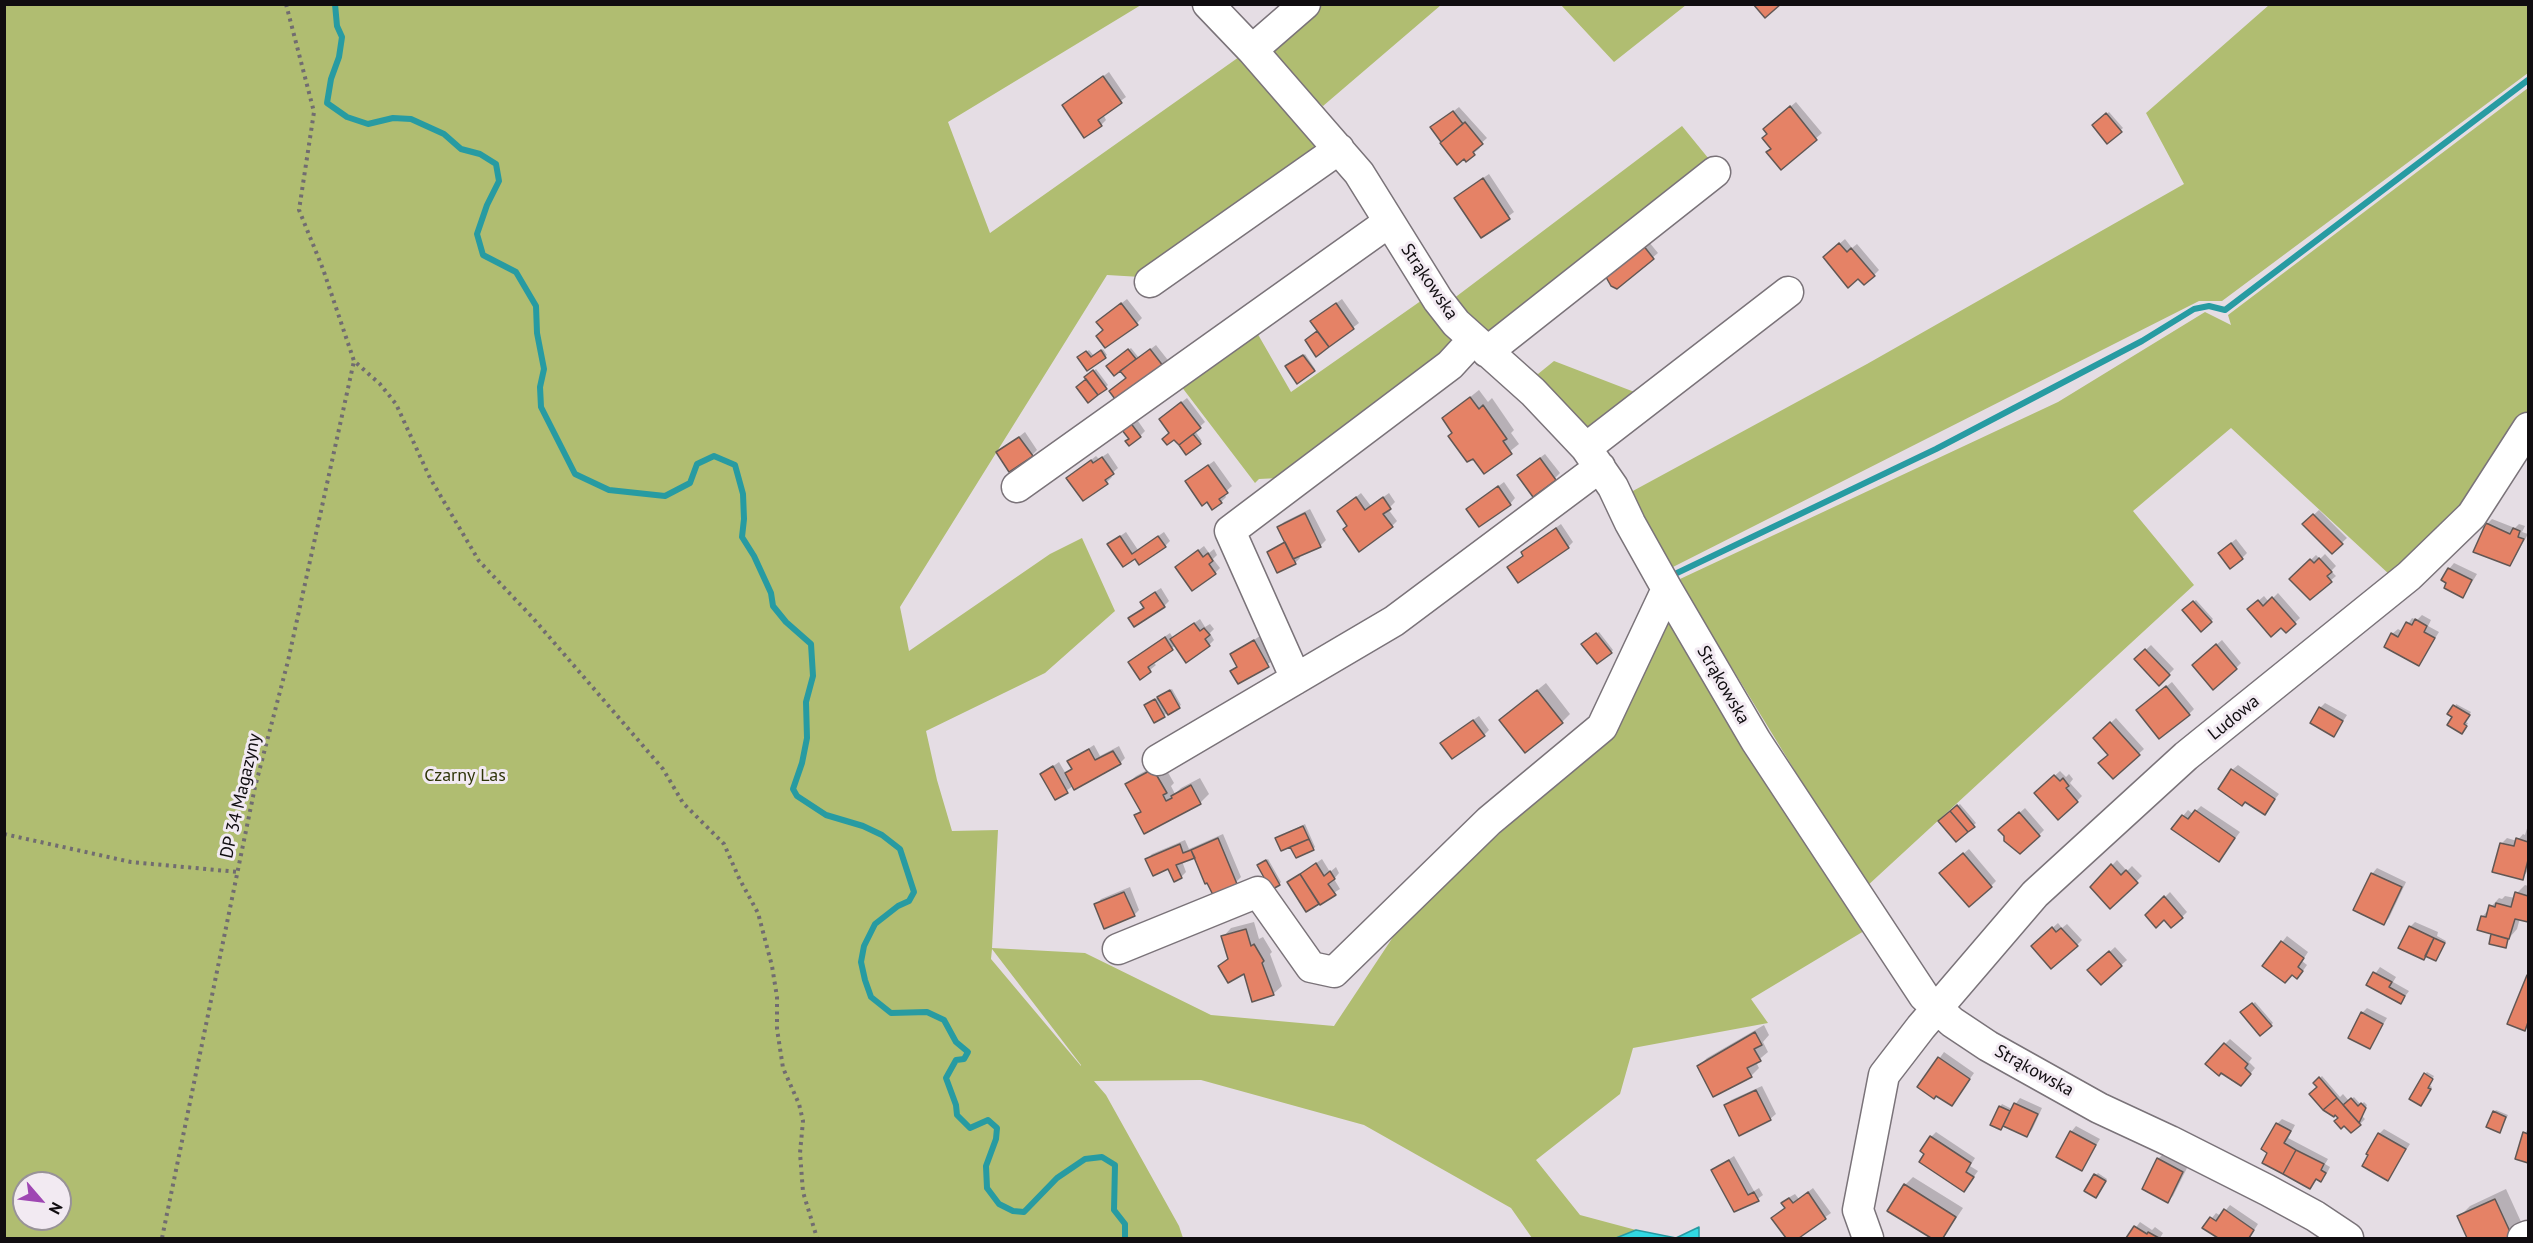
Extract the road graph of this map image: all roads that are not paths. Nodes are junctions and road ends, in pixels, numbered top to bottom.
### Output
1 (1208, 4) edge
2 (1305, 4) edge
3 (1252, 50) junction
4 (1339, 149) junction
5 (1715, 172) dead end
6 (1389, 222) junction
7 (1150, 282) dead end
8 (1788, 292) dead end
9 (1480, 346) junction
10 (2529, 428) edge
11 (1593, 458) junction
12 (1017, 487) dead end
13 (1667, 589) junction
14 (1296, 679) junction
15 (1158, 760) dead end
16 (1118, 949) dead end
17 (1936, 1009) junction
18 (2529, 1236) edge
19 (1868, 1239) edge
20 (2348, 1239) edge
21 (2523, 1239) edge

1 - 3 street, Strąkowska
2 - 3 street
3 - 4 street, Strąkowska
4 - 6 street, Strąkowska
4 - 7 street
5 - 9 street
6 - 9 street, Strąkowska
6 - 12 street
8 - 11 street
9 - 11 street, Strąkowska
9 - 14 street
10 - 17 street, Ludowa
11 - 13 street, Strąkowska
11 - 14 street
13 - 16 street
13 - 17 street, Strąkowska
14 - 15 street
17 - 19 street, Ludowa
17 - 20 street, Strąkowska
18 - 21 street

